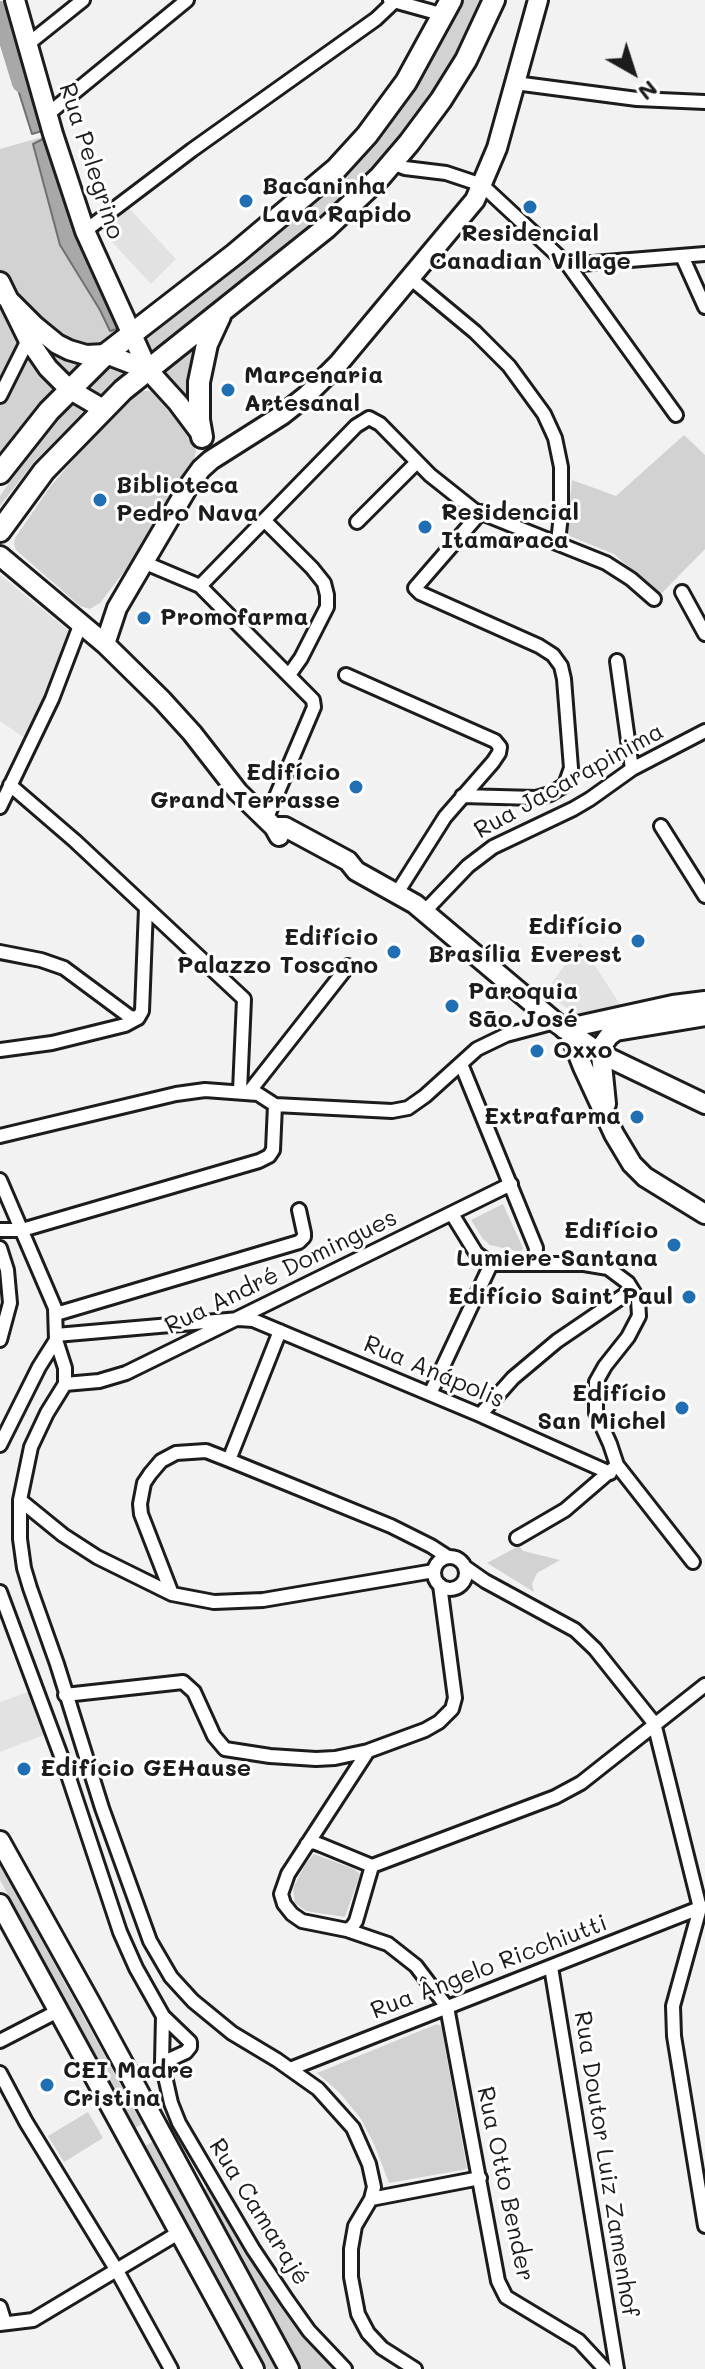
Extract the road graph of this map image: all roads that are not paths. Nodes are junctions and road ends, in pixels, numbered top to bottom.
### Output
1 (15, 0) edge
2 (83, 0) edge
3 (187, 0) edge
4 (494, 0) edge
5 (538, 0) edge
6 (392, 1) edge
7 (447, 7) edge
8 (28, 44) junction
9 (515, 83) junction
10 (705, 102) edge
11 (48, 114) junction
12 (392, 163) junction
13 (482, 185) junction
14 (85, 231) junction
15 (705, 254) edge
16 (682, 256) junction
17 (568, 265) junction
18 (410, 278) junction
19 (3, 290) edge
20 (705, 307) edge
21 (224, 308) junction
22 (31, 333) junction
23 (132, 333) junction
24 (106, 354) junction
25 (148, 370) junction
26 (69, 389) junction
27 (0, 396) edge
28 (103, 409) junction
29 (676, 415) dead end
30 (202, 437) junction
31 (211, 460) junction
32 (417, 462) junction
33 (6, 466) edge
34 (0, 483) edge
35 (481, 512) junction
36 (264, 520) junction
37 (357, 522) dead end
38 (0, 531) edge
39 (558, 542) junction
40 (0, 556) edge
41 (143, 562) junction
42 (200, 586) junction
43 (682, 592) dead end
44 (654, 599) dead end
45 (117, 608) junction
46 (81, 623) junction
47 (705, 634) edge
48 (105, 644) junction
49 (617, 661) dead end
50 (289, 675) junction
51 (346, 675) dead end
52 (705, 731) edge
53 (632, 769) junction
54 (10, 785) junction
55 (462, 796) junction
56 (0, 807) edge
57 (270, 823) junction
58 (661, 826) dead end
59 (397, 893) junction
60 (705, 896) edge
61 (146, 908) junction
62 (425, 911) junction
63 (0, 952) edge
64 (348, 966) dead end
65 (705, 1001) edge
66 (705, 1016) edge
67 (138, 1018) junction
68 (617, 1023) junction
69 (563, 1028) junction
70 (0, 1050) edge
71 (601, 1054) junction
72 (461, 1064) junction
73 (245, 1092) junction
74 (705, 1104) edge
75 (275, 1105) junction
76 (607, 1117) junction
77 (0, 1136) edge
78 (0, 1180) edge
79 (511, 1184) junction
80 (299, 1210) dead end
81 (452, 1214) junction
82 (705, 1214) edge
83 (0, 1230) edge
84 (22, 1230) junction
85 (0, 1248) edge
86 (491, 1264) junction
87 (535, 1264) junction
88 (632, 1290) junction
89 (56, 1314) junction
90 (239, 1319) junction
91 (280, 1331) junction
92 (56, 1338) junction
93 (0, 1340) edge
94 (65, 1384) junction
95 (430, 1394) junction
96 (480, 1415) junction
97 (0, 1445) edge
98 (229, 1460) junction
99 (613, 1469) junction
100 (20, 1500) junction
101 (517, 1538) dead end
102 (424, 1543) junction
103 (448, 1557) junction
104 (693, 1562) dead end
105 (465, 1567) junction
106 (440, 1578) junction
107 (485, 1581) junction
108 (463, 1582) junction
109 (0, 1592) edge
110 (172, 1594) junction
111 (61, 1676) junction
112 (34, 1683) junction
113 (705, 1685) edge
114 (65, 1695) junction
115 (654, 1723) junction
116 (368, 1751) junction
117 (0, 1841) edge
118 (307, 1844) junction
119 (372, 1866) junction
120 (0, 1904) edge
121 (702, 1907) edge
122 (347, 1930) junction
123 (551, 1967) junction
124 (447, 2007) junction
125 (60, 2010) junction
126 (163, 2016) junction
127 (0, 2041) edge
128 (162, 2063) junction
129 (290, 2069) junction
130 (0, 2073) edge
131 (157, 2127) junction
132 (130, 2142) junction
133 (480, 2178) junction
134 (371, 2199) junction
135 (705, 2226) edge
136 (180, 2232) junction
137 (116, 2269) junction
138 (0, 2307) edge
139 (3, 2323) edge
140 (171, 2369) edge
141 (254, 2369) edge
142 (289, 2369) edge
143 (345, 2369) edge
144 (415, 2369) edge
145 (605, 2369) edge
146 (617, 2369) edge

1 - 8 street, Rua Pelegrino
2 - 8 street
3 - 11 street
4 - 12 main road
5 - 9 street
6 - 7 street
6 - 14 street
7 - 23 main road
8 - 11 street, Rua Pelegrino
9 - 10 street
9 - 13 street
11 - 14 street, Rua Pelegrino
12 - 13 street
12 - 21 main road
13 - 17 street
13 - 18 street
14 - 23 street, Rua Pelegrino
15 - 16 street
16 - 17 street
16 - 20 street
17 - 29 street
18 - 31 street
18 - 39 street
19 - 22 street
21 - 25 main road
21 - 30 main road
22 - 24 street
22 - 26 street
22 - 27 street
23 - 24 main road
23 - 25 street, Rua Pelegrino
24 - 25 street
24 - 26 main road
25 - 28 main road
25 - 30 street
26 - 28 street
26 - 33 main road
28 - 38 main road
30 - 31 street
31 - 41 street
32 - 35 street
32 - 36 street
32 - 37 street
33 - 34 main road
35 - 39 street
35 - 55 street
36 - 42 street
36 - 50 street
39 - 44 street
40 - 46 street
41 - 42 street
41 - 45 street
42 - 50 street
43 - 47 street
45 - 46 street
45 - 48 street
46 - 48 street
46 - 54 street
48 - 57 street
49 - 53 street
50 - 57 street
51 - 55 street
52 - 53 street, Rua Jacarapinima
53 - 62 street, Rua Jacarapinima
54 - 56 street
54 - 61 street
55 - 59 street
57 - 59 street
58 - 60 street
59 - 62 street
61 - 67 street
61 - 73 street
62 - 69 street
63 - 67 street
64 - 73 street
65 - 68 street
66 - 68 street
67 - 70 street
68 - 69 street
68 - 71 street
69 - 71 street
69 - 72 street
69 - 76 street
71 - 74 street
71 - 76 street
72 - 75 street
72 - 79 street
73 - 75 street
73 - 77 street
75 - 84 street
76 - 82 street
78 - 84 street
79 - 81 street, Rua André Domingues
79 - 87 street
80 - 89 street
81 - 86 street
81 - 90 street, Rua André Domingues
83 - 84 street
84 - 89 street
85 - 93 street
86 - 87 street
86 - 95 street
87 - 88 street
88 - 96 street
88 - 99 street
89 - 92 street
90 - 91 street, Rua Anápolis
90 - 92 street
90 - 94 street, Rua André Domingues
91 - 95 street, Rua Anápolis
91 - 98 street
92 - 94 street
92 - 97 street
94 - 100 street
95 - 96 street, Rua Anápolis
96 - 99 street, Rua Anápolis
98 - 102 street
98 - 110 street
99 - 101 street
99 - 104 street
100 - 110 street
100 - 111 street
102 - 103 street
102 - 106 street
103 - 105 street
103 - 106 street
105 - 107 street
105 - 108 street
106 - 108 street
106 - 110 street
106 - 116 street
107 - 108 street
107 - 115 street
109 - 112 street
111 - 112 street
111 - 114 street
112 - 126 street
113 - 115 street
114 - 116 street
114 - 129 street
115 - 119 street
115 - 121 street
116 - 118 street
117 - 131 street
118 - 119 street
118 - 122 street
119 - 122 street
120 - 125 street
121 - 123 street, Rua Ângelo Ricchiutti
121 - 135 street
122 - 124 street
123 - 124 street, Rua Ângelo Ricchiutti
123 - 146 street, Rua Doutor Luiz Zamenhof
124 - 129 street, Rua Ângelo Ricchiutti
124 - 133 street, Rua Otto Bender
125 - 127 street
125 - 132 street
126 - 128 street, Rua Camarajé
126 - 128 street
128 - 143 street, Rua Camarajé
129 - 134 street
130 - 137 street
131 - 132 street
131 - 142 street
132 - 136 street
133 - 134 street
133 - 145 street, Rua Otto Bender
134 - 144 street
136 - 137 street
136 - 141 street
137 - 139 street
137 - 140 street
138 - 139 street

